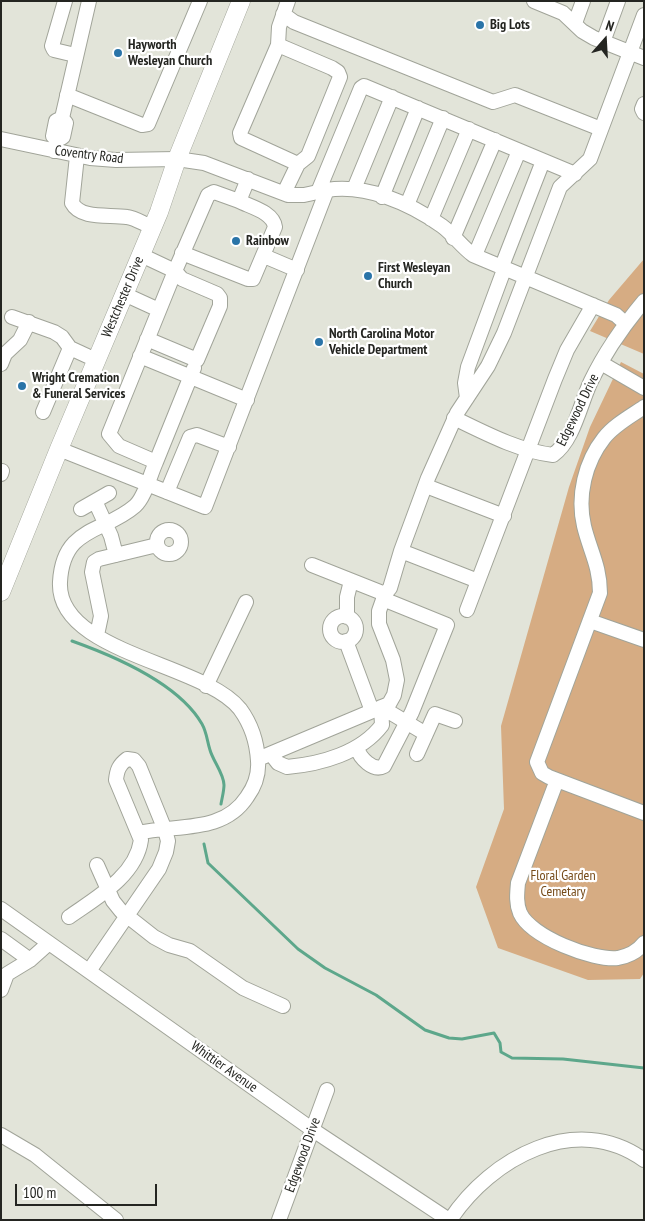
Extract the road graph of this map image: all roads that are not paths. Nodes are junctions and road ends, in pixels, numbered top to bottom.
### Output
1 (65, 1) edge
2 (89, 1) edge
3 (200, 1) edge
4 (241, 1) edge
5 (534, 1) edge
6 (583, 1) edge
7 (618, 1) edge
8 (552, 5) edge
9 (286, 8) edge
10 (644, 15) edge
11 (575, 23) junction
12 (603, 42) junction
13 (278, 45) junction
14 (630, 52) junction
15 (75, 55) junction
16 (644, 58) edge
17 (67, 95) junction
18 (392, 97) junction
19 (644, 104) edge
20 (418, 108) junction
21 (644, 113) edge
22 (443, 118) junction
23 (469, 129) junction
24 (602, 129) junction
25 (1, 140) edge
26 (495, 140) junction
27 (55, 146) junction
28 (519, 151) junction
29 (77, 156) junction
30 (178, 159) junction
31 (543, 161) junction
32 (298, 164) junction
33 (575, 174) junction
34 (248, 179) junction
35 (354, 189) junction
36 (322, 191) junction
37 (284, 193) junction
38 (382, 196) junction
39 (239, 201) junction
40 (407, 205) junction
41 (431, 220) junction
42 (152, 227) junction
43 (453, 238) junction
44 (182, 253) junction
45 (141, 254) junction
46 (475, 255) junction
47 (264, 256) junction
48 (504, 267) junction
49 (175, 270) junction
50 (297, 270) junction
51 (525, 276) junction
52 (124, 294) junction
53 (644, 300) edge
54 (593, 305) junction
55 (159, 310) junction
56 (12, 318) dead end
57 (29, 322) junction
58 (626, 324) junction
59 (147, 339) junction
60 (70, 348) junction
61 (140, 356) junction
62 (96, 360) junction
63 (197, 360) junction
64 (601, 363) junction
65 (1, 364) edge
66 (190, 376) junction
67 (644, 388) edge
68 (467, 398) junction
69 (246, 400) junction
70 (644, 407) edge
71 (43, 412) dead end
72 (454, 418) junction
73 (229, 447) junction
74 (59, 449) junction
75 (529, 449) junction
76 (156, 462) junction
77 (146, 484) junction
78 (426, 486) junction
79 (167, 492) junction
80 (109, 493) dead end
81 (95, 502) junction
82 (82, 509) dead end
83 (504, 516) junction
84 (106, 522) junction
85 (157, 545) dead end
86 (401, 552) junction
87 (116, 555) junction
88 (7, 562) edge
89 (312, 565) dead end
90 (351, 581) junction
91 (478, 581) junction
92 (1, 592) edge
93 (384, 597) junction
94 (246, 602) dead end
95 (467, 610) dead end
96 (347, 616) junction
97 (590, 621) junction
98 (97, 635) junction
99 (644, 640) edge
100 (346, 641) junction
101 (206, 686) junction
102 (376, 709) junction
103 (455, 721) dead end
104 (406, 724) junction
105 (426, 734) junction
106 (357, 748) junction
107 (417, 754) dead end
108 (264, 756) junction
109 (557, 780) junction
110 (644, 813) edge
111 (165, 830) junction
112 (138, 833) junction
113 (97, 865) dead end
114 (107, 890) junction
115 (1, 909) edge
116 (128, 916) junction
117 (69, 917) dead end
118 (1, 939) edge
119 (49, 943) junction
120 (644, 943) edge
121 (30, 960) junction
122 (89, 971) junction
123 (4, 973) edge
124 (1, 990) edge
125 (283, 1006) dead end
126 (327, 1090) dead end
127 (313, 1130) junction
128 (1, 1135) edge
129 (644, 1160) edge
130 (116, 1220) edge
131 (279, 1220) edge
132 (450, 1220) edge

1 - 15 street
2 - 15 street
3 - 17 street
4 - 30 main road, Westchester Drive
5 - 8 street
6 - 11 street
7 - 12 street
8 - 11 street
9 - 13 street
9 - 24 street
10 - 14 street
11 - 12 street
12 - 14 street
13 - 32 street
13 - 32 street
14 - 16 street
14 - 24 street
15 - 17 street
17 - 27 street
18 - 20 street
18 - 35 street
18 - 36 street
19 - 21 street
20 - 22 street
20 - 38 street
22 - 23 street
22 - 40 street
23 - 26 street
23 - 41 street
24 - 33 street
25 - 27 street, Coventry Road
26 - 28 street
26 - 43 street
27 - 29 street, Coventry Road
28 - 31 street
28 - 46 street
29 - 30 street, Coventry Road
29 - 42 street
30 - 34 street, Coventry Road
30 - 42 main road, Westchester Drive
31 - 33 street
31 - 48 street
32 - 37 street
33 - 51 street
34 - 37 street, Coventry Road
34 - 39 street
35 - 36 street, Coventry Road
35 - 38 street, Coventry Road
36 - 37 street, Coventry Road
36 - 50 street
38 - 40 street, Coventry Road
39 - 44 street
39 - 47 street
40 - 41 street, Coventry Road
41 - 43 street, Coventry Road
42 - 45 main road, Westchester Drive
43 - 46 street, Coventry Road
44 - 47 street
44 - 49 street
45 - 49 street
45 - 52 main road, Westchester Drive
46 - 48 street, Coventry Road
47 - 50 street
48 - 51 street, Coventry Road
48 - 68 street
49 - 55 street
49 - 63 street
50 - 69 street
51 - 54 street, Coventry Road
51 - 68 street
52 - 55 street
52 - 62 main road, Westchester Drive
53 - 58 street, Edgewood Drive
54 - 58 street, Coventry Road
54 - 75 street
55 - 59 street
56 - 57 street
57 - 60 street
57 - 65 street
58 - 64 street, Edgewood Drive
59 - 61 street
59 - 63 street
60 - 62 street
60 - 71 street
61 - 66 street
61 - 76 street
62 - 74 main road, Westchester Drive
63 - 66 street
64 - 67 street
64 - 75 street, Edgewood Drive
66 - 69 street
66 - 76 street
68 - 72 street
69 - 73 street
70 - 97 street
72 - 75 street, Edgewood Drive
72 - 78 street
73 - 79 street
73 - 79 street
74 - 77 street
74 - 88 main road, Westchester Drive
75 - 83 street
76 - 77 street
77 - 79 street
77 - 84 street
78 - 83 street
78 - 86 street
80 - 81 street
81 - 82 street
81 - 84 street
83 - 91 street
84 - 87 street
84 - 98 street
85 - 87 street
86 - 91 street
86 - 93 street
87 - 98 street
88 - 92 main road, Westchester Drive
89 - 90 street
90 - 93 street
90 - 96 street
91 - 95 street
93 - 102 street
93 - 104 street
94 - 101 street
96 - 100 street
96 - 100 street
97 - 99 street
97 - 109 street
98 - 101 street
100 - 102 street
101 - 108 street
102 - 104 street
102 - 106 street
102 - 108 street
103 - 105 street
104 - 105 street
104 - 106 street
105 - 107 street
106 - 108 street
108 - 111 street
109 - 110 street
109 - 120 street
111 - 112 street
111 - 112 street
111 - 116 street
112 - 114 street
113 - 114 street
114 - 116 street
114 - 117 street
115 - 119 street, Whittier Avenue
116 - 122 street
116 - 125 street
118 - 121 street
119 - 121 street
119 - 122 street, Whittier Avenue
121 - 123 street
122 - 127 street, Whittier Avenue
123 - 124 street
126 - 127 street, Edgewood Drive
127 - 131 street, Edgewood Drive
127 - 132 street, Whittier Avenue
128 - 130 street
129 - 132 street

